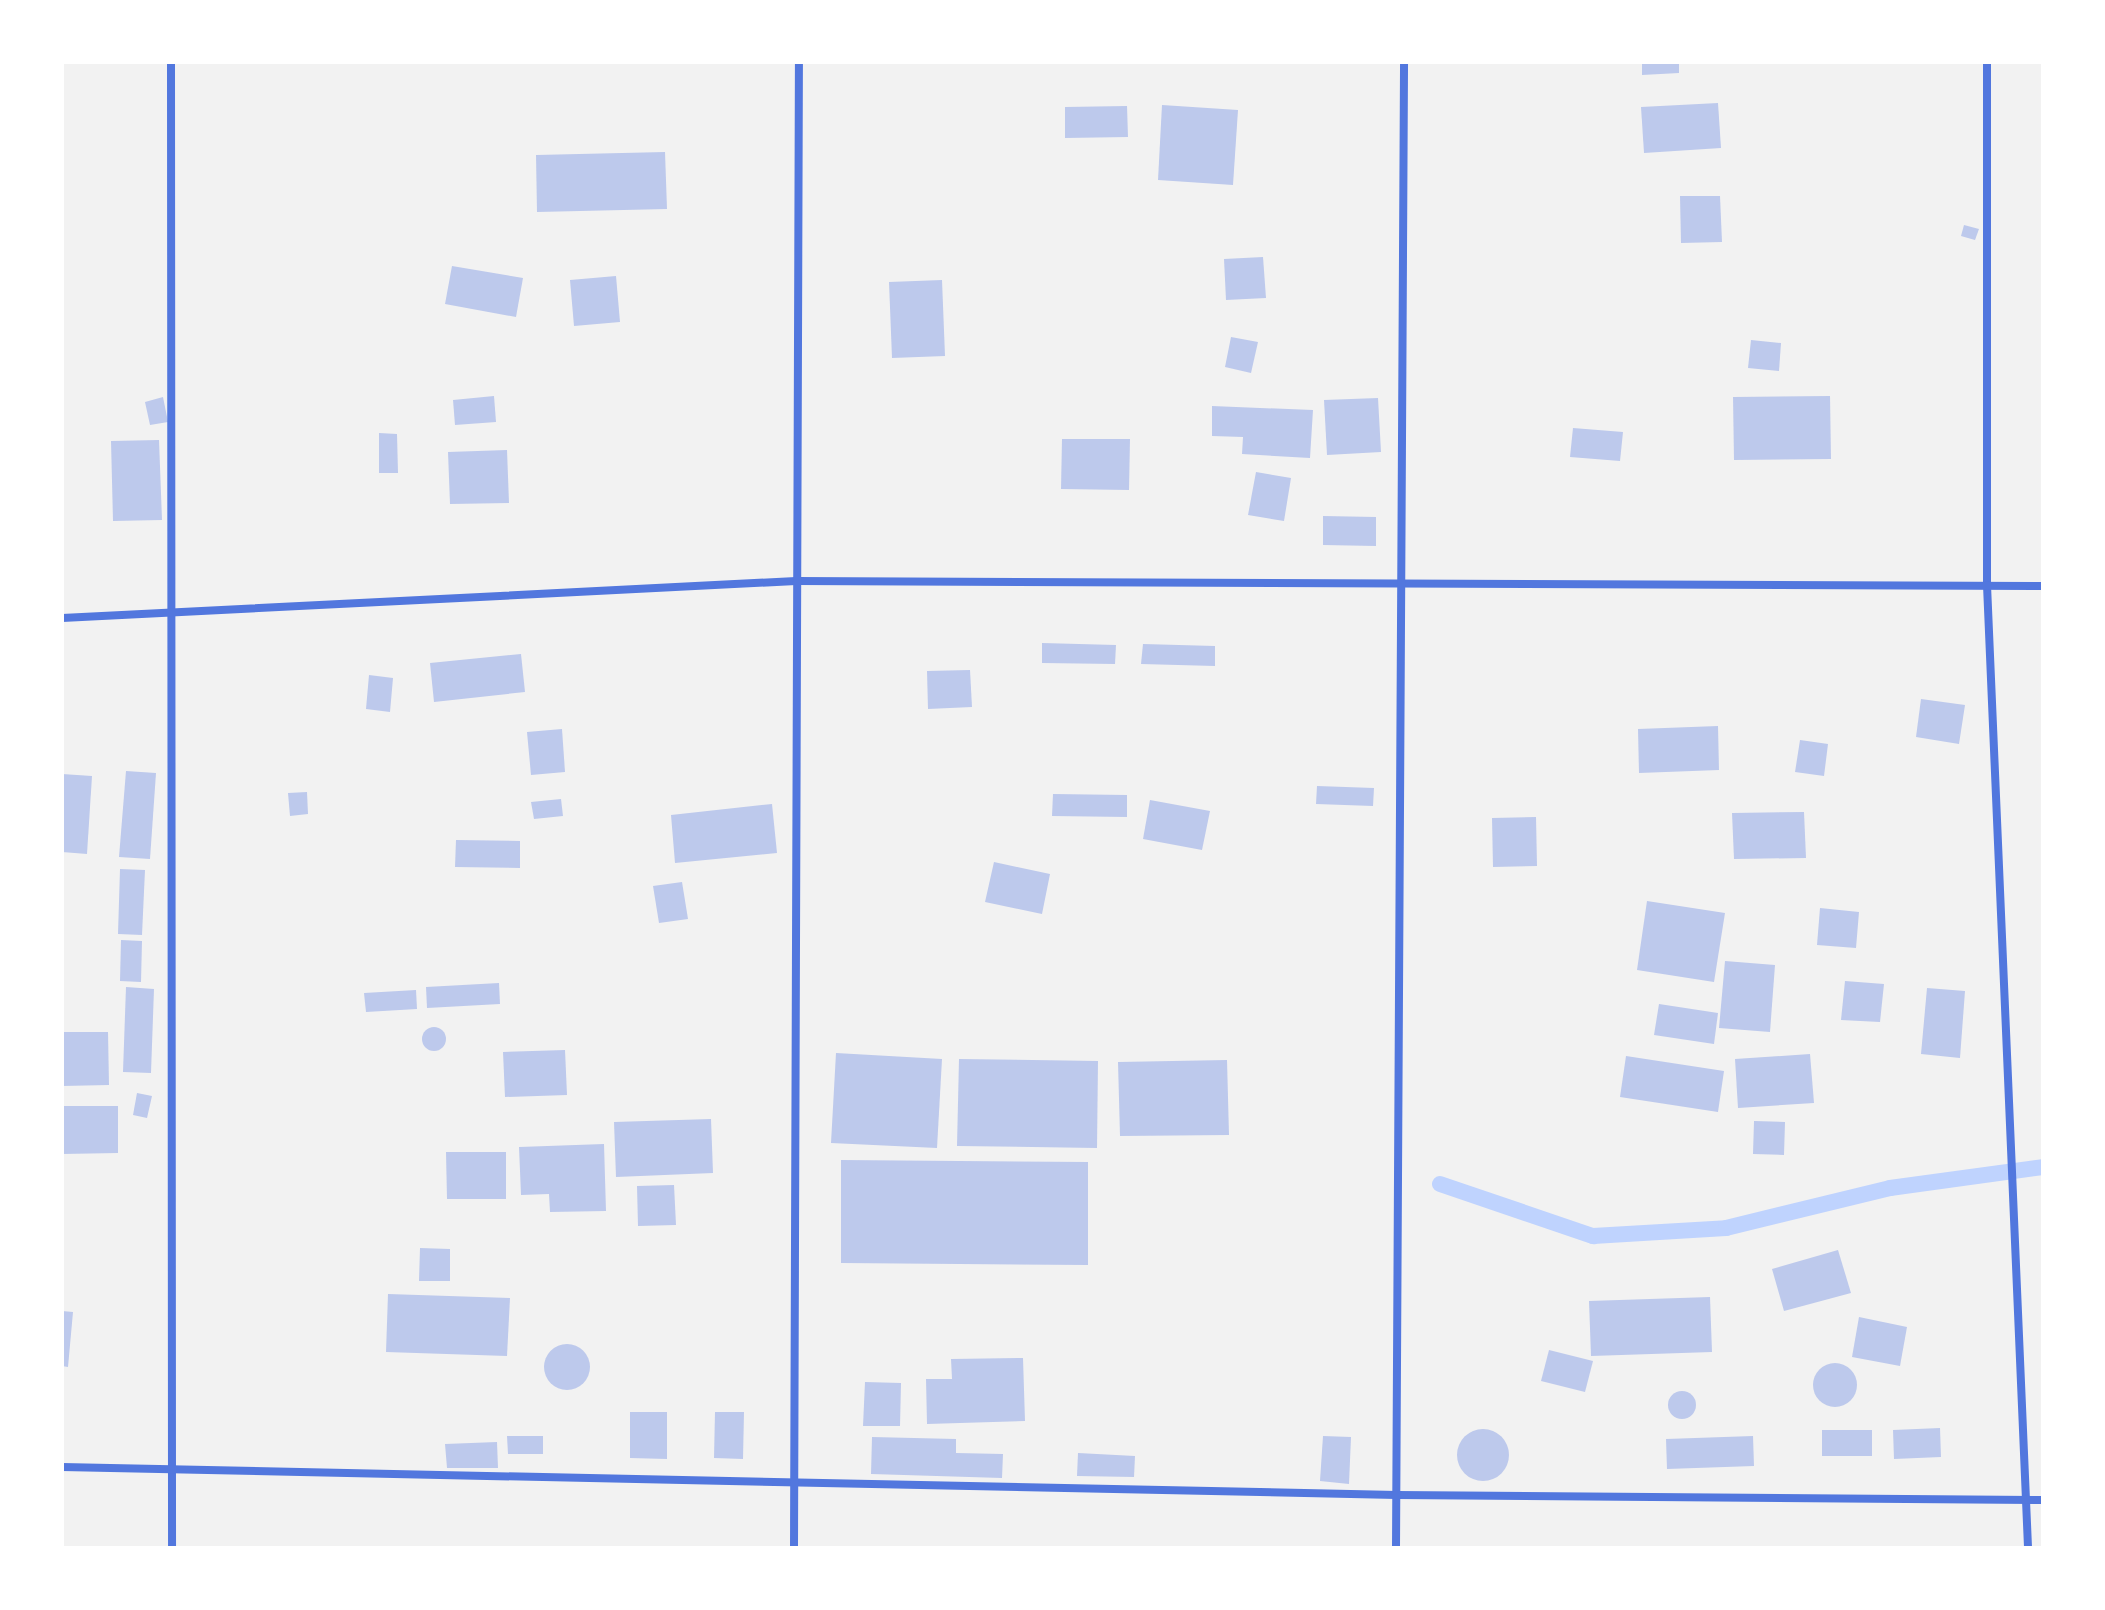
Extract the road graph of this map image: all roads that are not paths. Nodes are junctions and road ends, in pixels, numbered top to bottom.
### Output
1 (171, 62) edge
2 (799, 62) edge
3 (1404, 62) edge
4 (1987, 62) edge
5 (1398, 580) junction
6 (796, 581) junction
7 (1987, 585) junction
8 (2043, 586) edge
9 (172, 617) junction
10 (62, 618) edge
11 (62, 1467) edge
12 (172, 1472) junction
13 (795, 1483) junction
14 (1397, 1495) junction
15 (2031, 1500) junction
16 (2043, 1500) edge
17 (172, 1548) edge
18 (794, 1548) edge
19 (1396, 1548) edge
20 (2028, 1548) edge

1 - 9 street
2 - 6 street
3 - 5 street
4 - 7 street
5 - 6 street
5 - 7 street
5 - 14 street
6 - 9 street
6 - 13 street
7 - 8 street
7 - 15 street
9 - 10 street
9 - 12 street
11 - 12 street
12 - 13 street
12 - 17 street
13 - 14 street
13 - 18 street
14 - 15 street
14 - 19 street
15 - 16 street
15 - 20 street

